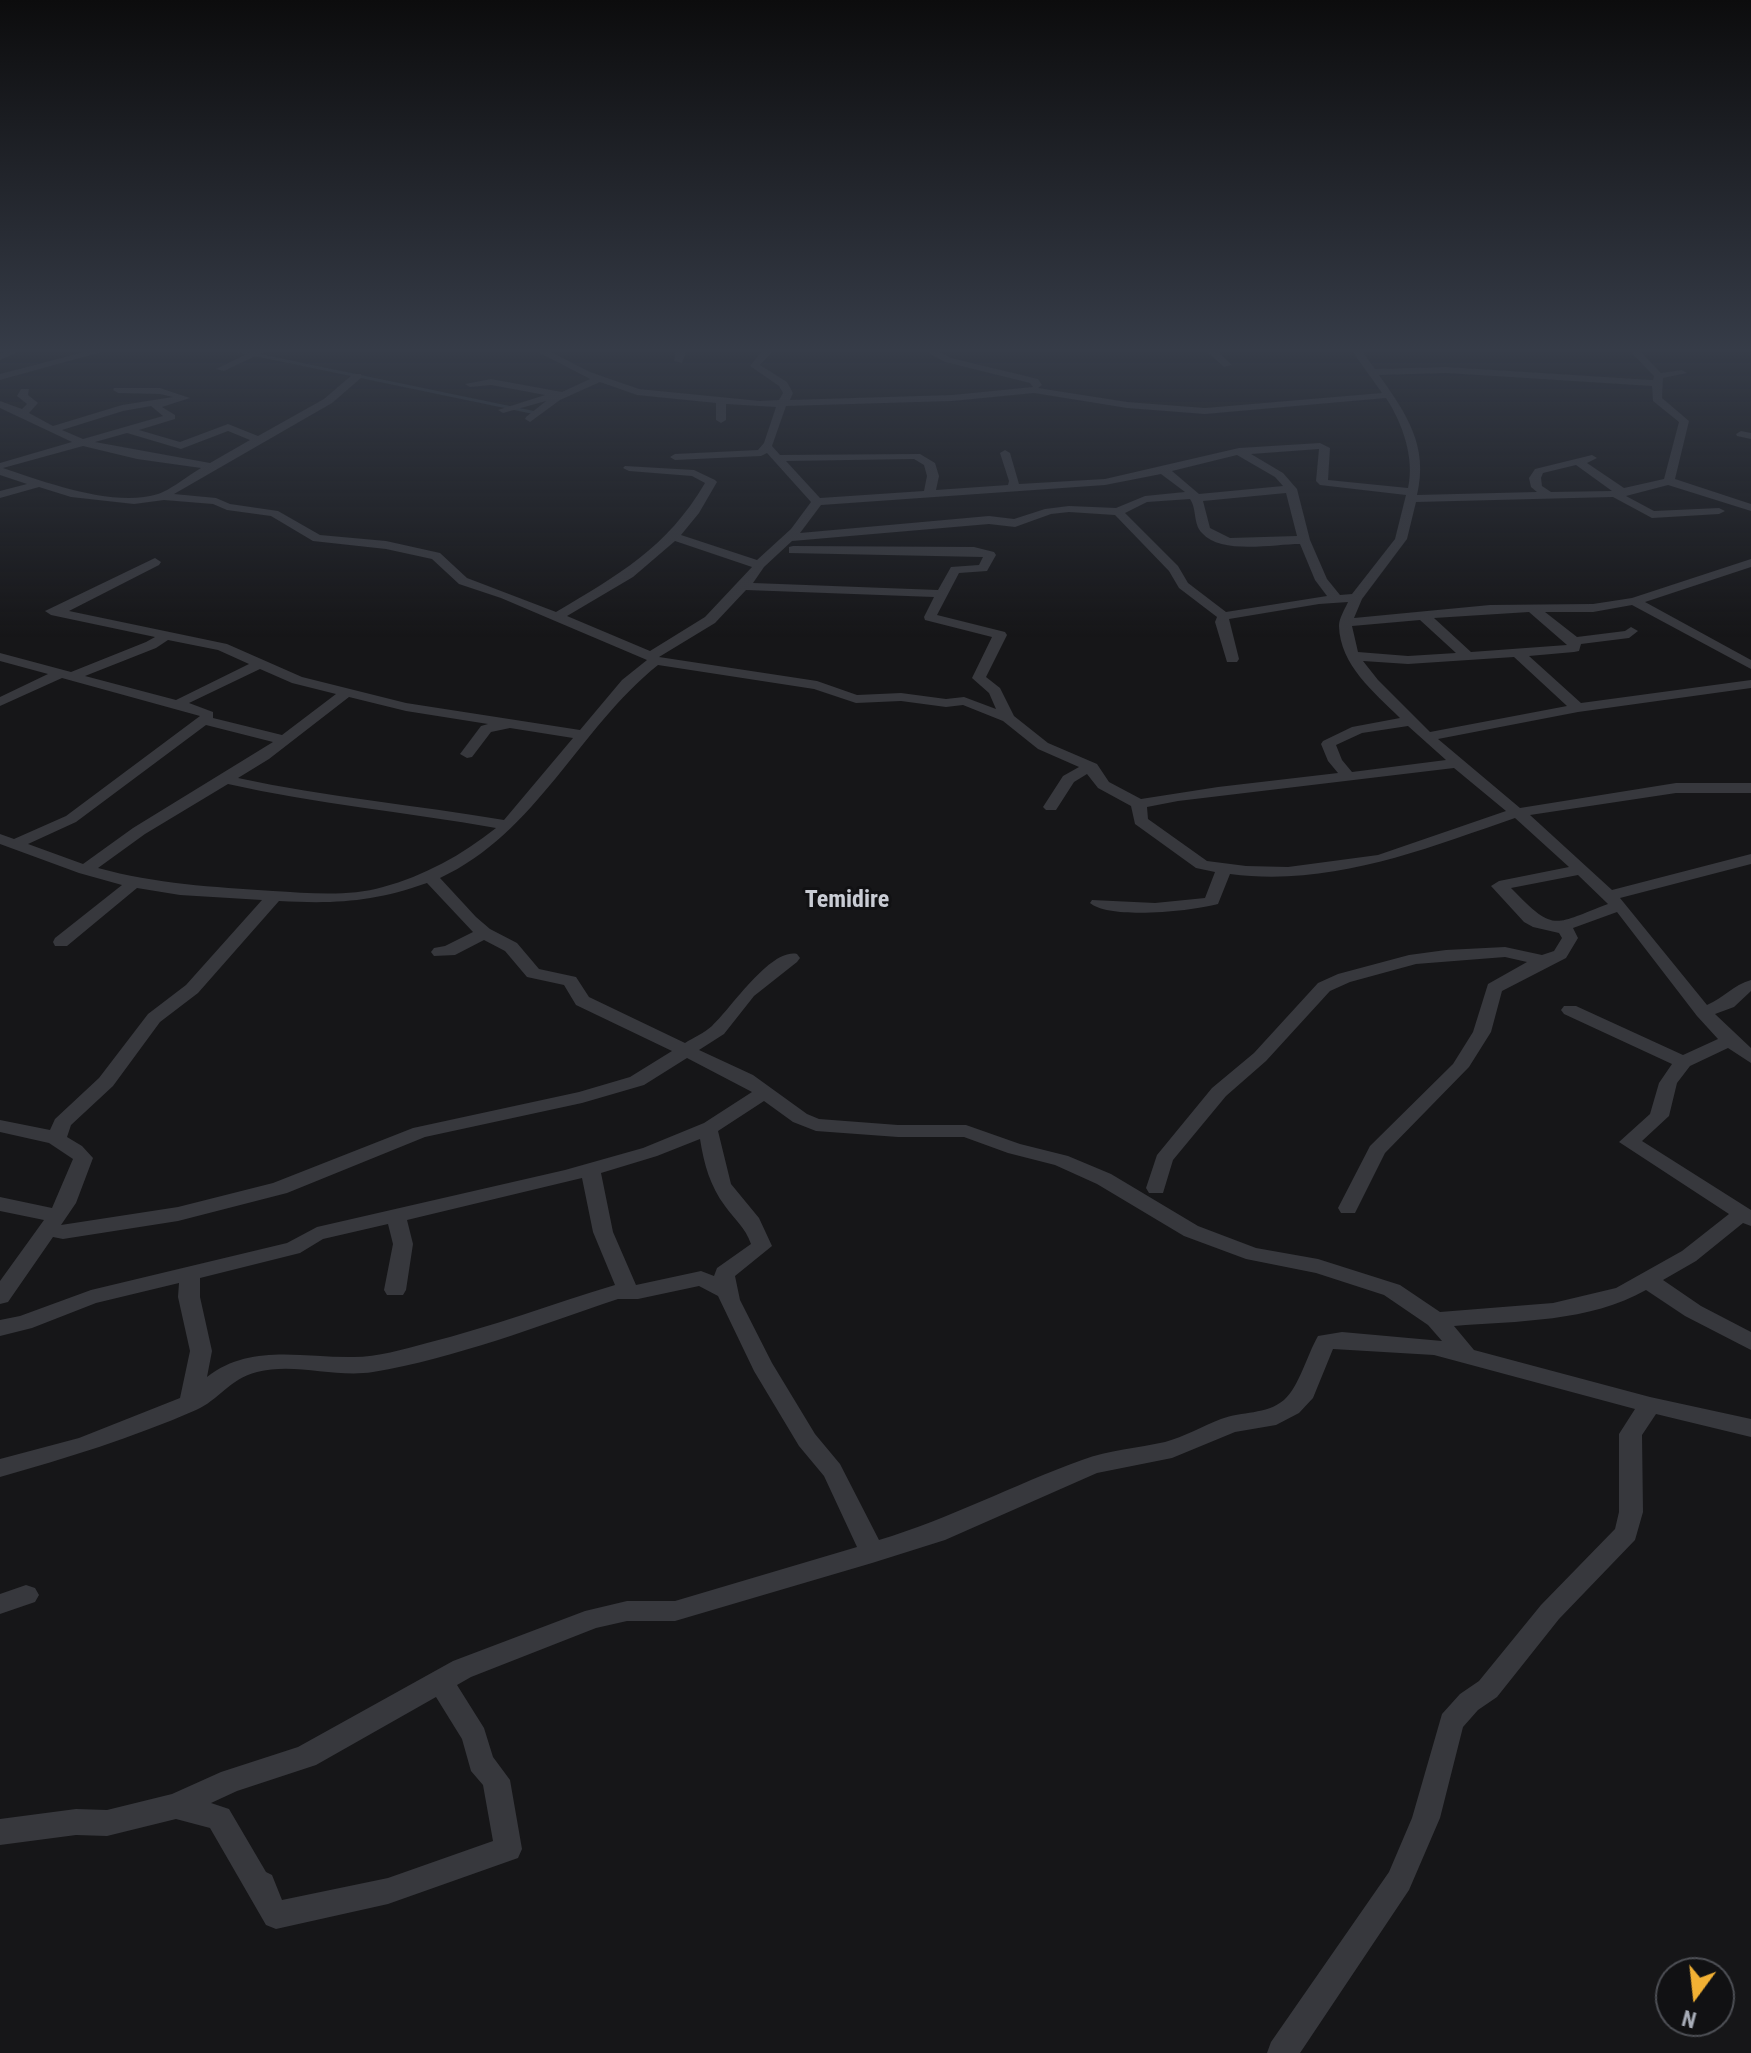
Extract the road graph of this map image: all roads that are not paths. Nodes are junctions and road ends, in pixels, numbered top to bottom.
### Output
1 (68, 447) edge
2 (109, 447) edge
3 (179, 447) edge
4 (247, 447) edge
5 (774, 447) edge
6 (1307, 447) edge
7 (1322, 447) edge
8 (1411, 447) edge
9 (1677, 447) edge
10 (1239, 451) junction
11 (724, 453) junction
12 (773, 453) junction
13 (1005, 453) dead end
14 (675, 457) dead end
15 (153, 458) junction
16 (1592, 458) dead end
17 (1576, 460) junction
18 (215, 467) junction
19 (0, 468) edge
20 (629, 468) dead end
21 (1163, 470) junction
22 (1669, 481) junction
23 (711, 482) junction
24 (38, 484) junction
25 (1012, 488) junction
26 (1291, 489) junction
27 (1547, 494) junction
28 (1619, 494) junction
29 (0, 495) edge
30 (929, 495) junction
31 (1413, 495) junction
32 (1194, 496) junction
33 (164, 497) junction
34 (817, 502) junction
35 (1751, 508) edge
36 (1719, 511) dead end
37 (1118, 512) junction
38 (673, 536) junction
39 (787, 538) junction
40 (1304, 540) junction
41 (775, 551) junction
42 (155, 562) dead end
43 (1751, 563) edge
44 (759, 565) junction
45 (743, 586) junction
46 (942, 594) junction
47 (1356, 598) junction
48 (1336, 599) junction
49 (1634, 601) junction
50 (1593, 608) junction
51 (1533, 609) junction
52 (1423, 615) junction
53 (1224, 616) junction
54 (556, 617) junction
55 (1345, 623) junction
56 (163, 637) junction
57 (1574, 641) junction
58 (1516, 652) junction
59 (1466, 655) junction
60 (1352, 656) junction
61 (0, 657) edge
62 (653, 659) junction
63 (1232, 659) dead end
64 (258, 663) junction
65 (1751, 665) edge
66 (66, 675) junction
67 (1751, 684) edge
68 (347, 692) junction
69 (0, 702) edge
70 (180, 704) junction
71 (1578, 708) junction
72 (1008, 718) junction
73 (204, 720) junction
74 (1411, 721) junction
75 (510, 724) junction
76 (582, 735) junction
77 (1427, 737) junction
78 (283, 740) junction
79 (467, 754) dead end
80 (1455, 763) junction
81 (1092, 767) junction
82 (1349, 777) junction
83 (224, 779) junction
84 (1751, 788) edge
85 (1139, 804) junction
86 (1051, 807) dead end
87 (1515, 813) junction
88 (508, 825) junction
89 (7, 842) edge
90 (1751, 859) edge
91 (1224, 868) junction
92 (1581, 869) junction
93 (85, 870) junction
94 (430, 876) junction
95 (134, 883) junction
96 (274, 896) junction
97 (1613, 901) junction
98 (1098, 903) dead end
99 (1556, 927) junction
100 (484, 933) junction
101 (61, 942) dead end
102 (440, 952) dead end
103 (791, 958) dead end
104 (1544, 961) junction
105 (1751, 985) edge
106 (1570, 1010) dead end
107 (1703, 1012) junction
108 (1730, 1040) junction
109 (687, 1052) junction
110 (1751, 1057) edge
111 (1683, 1062) junction
112 (766, 1091) junction
113 (0, 1126) edge
114 (708, 1129) junction
115 (57, 1139) junction
116 (591, 1169) junction
117 (1156, 1188) dead end
118 (0, 1204) edge
119 (1348, 1208) dead end
120 (396, 1216) junction
121 (1747, 1217) edge
122 (51, 1223) junction
123 (190, 1275) junction
124 (1647, 1280) junction
125 (395, 1290) dead end
126 (628, 1292) junction
127 (729, 1293) junction
128 (0, 1297) edge
129 (1436, 1320) junction
130 (2, 1327) edge
131 (1751, 1342) edge
132 (1467, 1356) junction
133 (190, 1403) junction
134 (1650, 1405) junction
135 (1751, 1428) edge
136 (0, 1468) edge
137 (872, 1553) junction
138 (26, 1595) dead end
139 (0, 1604) edge
140 (440, 1681) junction
141 (176, 1806) junction
142 (0, 1832) edge
143 (1282, 2053) edge

1 - 19 street
2 - 15 street
3 - 15 street
4 - 18 street
5 - 12 street
6 - 10 street
7 - 31 street
8 - 31 street
9 - 22 street
10 - 21 street
10 - 26 street
11 - 12 street
11 - 14 street
11 - 23 street
12 - 30 street
12 - 34 street
13 - 25 street
15 - 18 street
16 - 17 street
17 - 27 street
17 - 28 street
18 - 33 street
19 - 24 street
20 - 23 street
21 - 25 street
21 - 32 street
22 - 28 street
22 - 35 street
23 - 38 street
24 - 29 street
24 - 33 street
25 - 30 street
26 - 32 street
26 - 40 street
27 - 28 street
27 - 31 street
28 - 36 street
30 - 34 street
31 - 47 street
32 - 37 street
32 - 40 street
33 - 54 street
34 - 39 street
37 - 39 street
37 - 53 street
38 - 44 street
38 - 54 street
39 - 41 street
40 - 48 street
41 - 44 street
41 - 46 street
42 - 56 street
43 - 49 street
44 - 45 street
45 - 46 street
45 - 62 street
46 - 72 street
47 - 48 street
47 - 55 street
48 - 53 street
49 - 50 street
49 - 65 street
50 - 51 street
50 - 57 street
51 - 52 street
51 - 57 street
52 - 55 street
52 - 59 street
53 - 63 street
54 - 62 street
55 - 60 street
56 - 64 street
56 - 66 street
57 - 58 street
58 - 59 street
58 - 71 street
59 - 60 street
60 - 74 street
61 - 66 street
62 - 72 street
62 - 76 street
64 - 68 street
64 - 70 street
66 - 69 street
66 - 70 street
67 - 71 street
68 - 75 street
68 - 78 street
70 - 73 street
71 - 77 street
72 - 81 street
73 - 78 street
73 - 89 street
74 - 77 street
74 - 82 street
75 - 76 street
75 - 79 street
76 - 88 street
77 - 80 street
78 - 83 street
80 - 82 street
80 - 87 street
81 - 85 street
81 - 86 street
82 - 85 street
83 - 88 street
83 - 93 street
84 - 87 street
85 - 91 street
87 - 91 street
87 - 92 street
88 - 94 street
89 - 93 street
90 - 97 street
91 - 98 street
92 - 97 street
92 - 99 street
93 - 95 street
94 - 96 street
94 - 100 street
95 - 96 street
95 - 101 street
96 - 115 street
97 - 99 street
97 - 107 street
99 - 104 street
100 - 102 street
100 - 109 street
103 - 109 street
104 - 117 street
104 - 119 street
105 - 107 street
106 - 111 street
107 - 108 street
108 - 110 street
108 - 111 street
109 - 112 street
109 - 122 street
111 - 121 street
112 - 114 street
112 - 129 street
113 - 115 street
114 - 116 street
114 - 127 street
115 - 122 street
116 - 120 street
116 - 126 street
118 - 122 street
120 - 123 street
120 - 125 street
121 - 124 street
122 - 128 street
123 - 130 street
123 - 133 street
124 - 129 street
124 - 131 street
126 - 127 street
126 - 133 street
127 - 137 street
129 - 132 street
132 - 134 street
132 - 137 street
133 - 136 street
134 - 135 street
134 - 143 street
137 - 140 street
138 - 139 street
140 - 141 street
140 - 141 street
141 - 142 street

